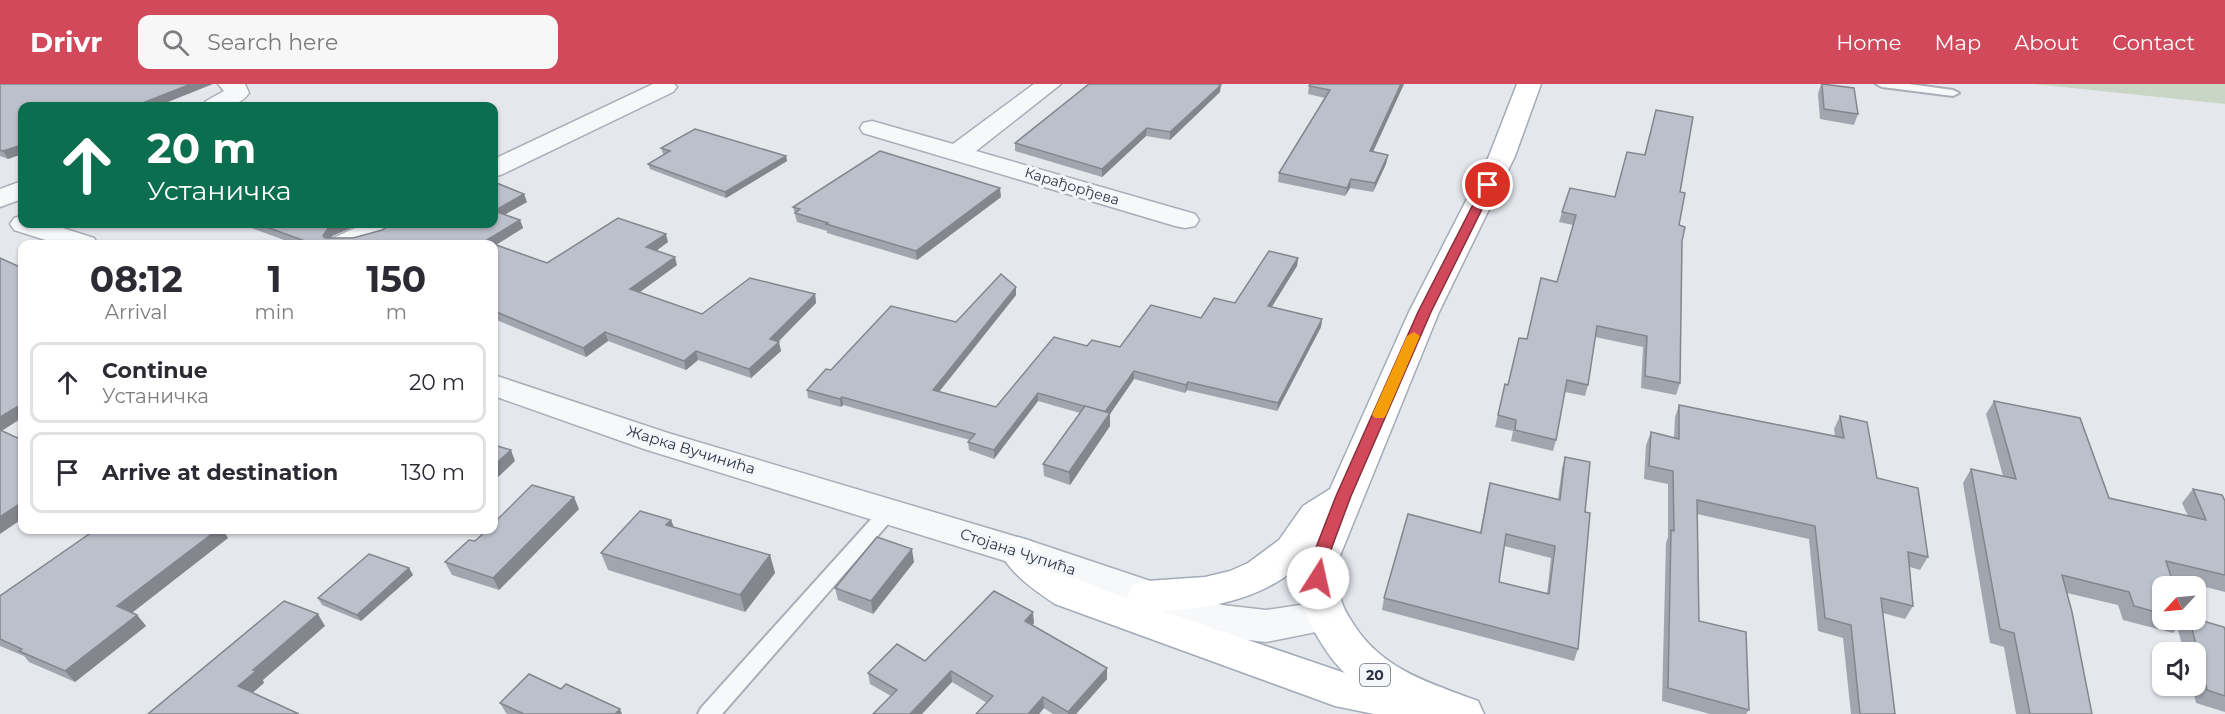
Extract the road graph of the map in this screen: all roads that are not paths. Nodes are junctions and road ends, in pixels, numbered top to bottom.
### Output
1 (230, 84) edge
2 (1049, 84) edge
3 (1529, 84) edge
4 (1882, 84) edge
5 (665, 87) dead end
6 (1953, 93) dead end
7 (221, 102) edge
8 (872, 128) dead end
9 (958, 152) junction
10 (498, 167) edge
11 (18, 191) edge
12 (0, 198) edge
13 (0, 215) edge
14 (1185, 220) dead end
15 (18, 221) edge
16 (38, 228) edge
17 (377, 228) edge
18 (72, 240) edge
19 (351, 240) edge
20 (498, 386) edge
21 (1344, 496) junction
22 (889, 510) junction
23 (1018, 551) junction
24 (1147, 596) junction
25 (1327, 616) junction
26 (1453, 711) edge
27 (709, 714) edge

1 - 7 street
2 - 9 street
3 - 21 main road, 20
4 - 6 lane
5 - 10 street
8 - 9 street, Карађорђева
9 - 14 street, Карађорђева
11 - 12 street
13 - 15 street
16 - 18 street
17 - 19 street
20 - 22 street, Жарка Вучинића
21 - 24 main road
21 - 25 main road, 20
22 - 23 street, Стојана Чупића
22 - 27 lane
23 - 24 street, Стојана Чупића
23 - 26 main road
24 - 25 street, Стојана Чупића
25 - 26 main road, 20

